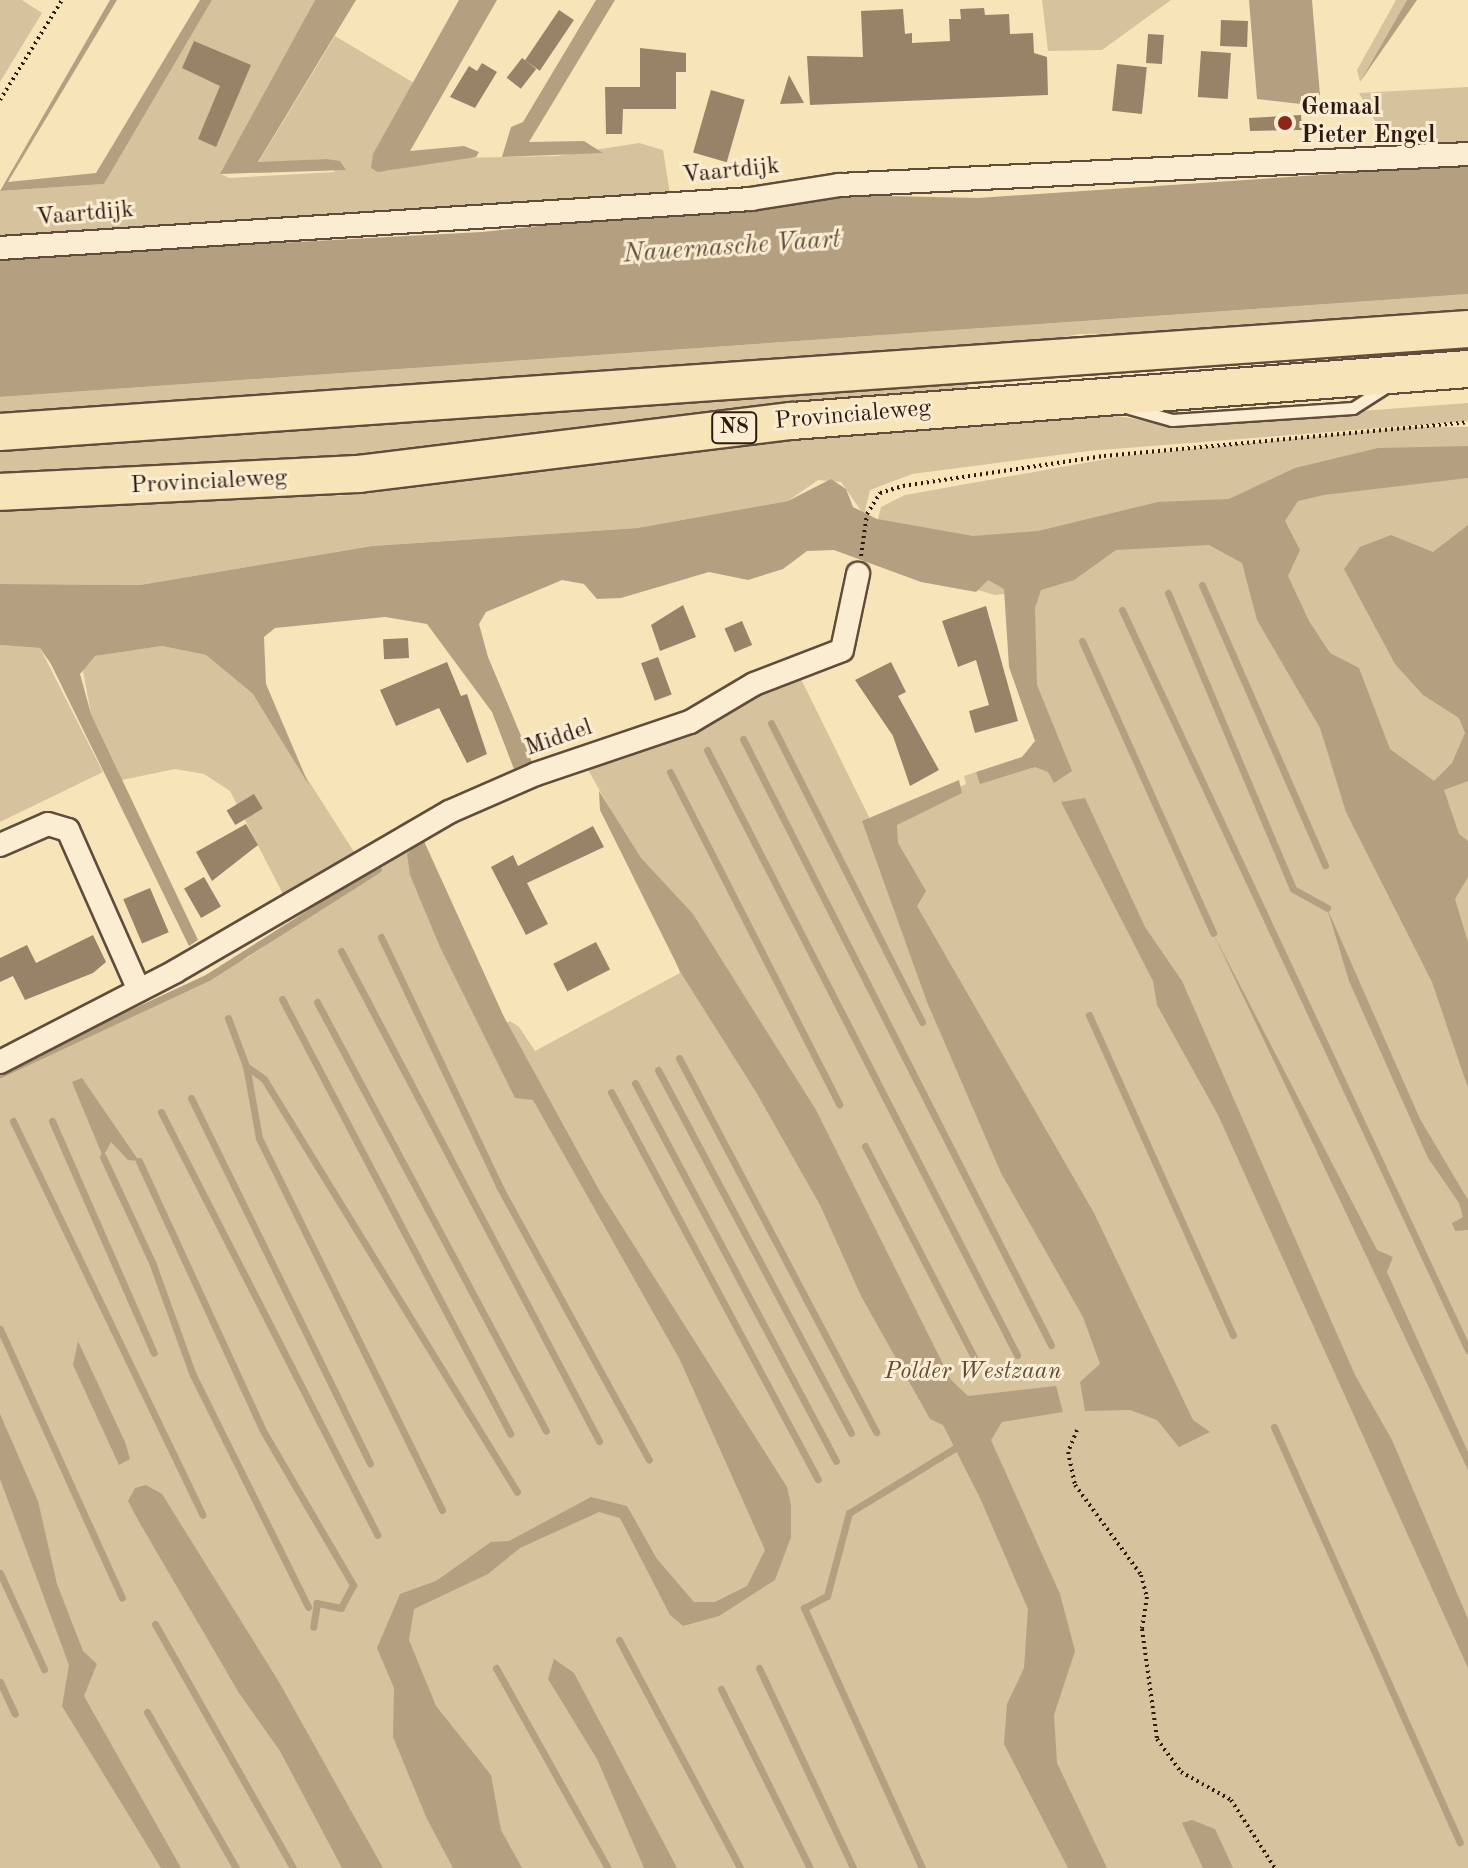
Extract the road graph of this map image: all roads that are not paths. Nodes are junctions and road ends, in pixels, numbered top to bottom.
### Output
1 (1468, 154) edge
2 (0, 248) edge
3 (1468, 329) edge
4 (1468, 369) edge
5 (0, 432) edge
6 (0, 492) edge
7 (858, 574) road end
8 (0, 845) edge
9 (139, 990) junction
10 (0, 1062) edge

1 - 2 street, Vaartdijk
3 - 5 highway, Provincialeweg / N8
4 - 6 highway, Provincialeweg / N8
7 - 9 street, Middel
8 - 9 street
9 - 10 street, Middel

